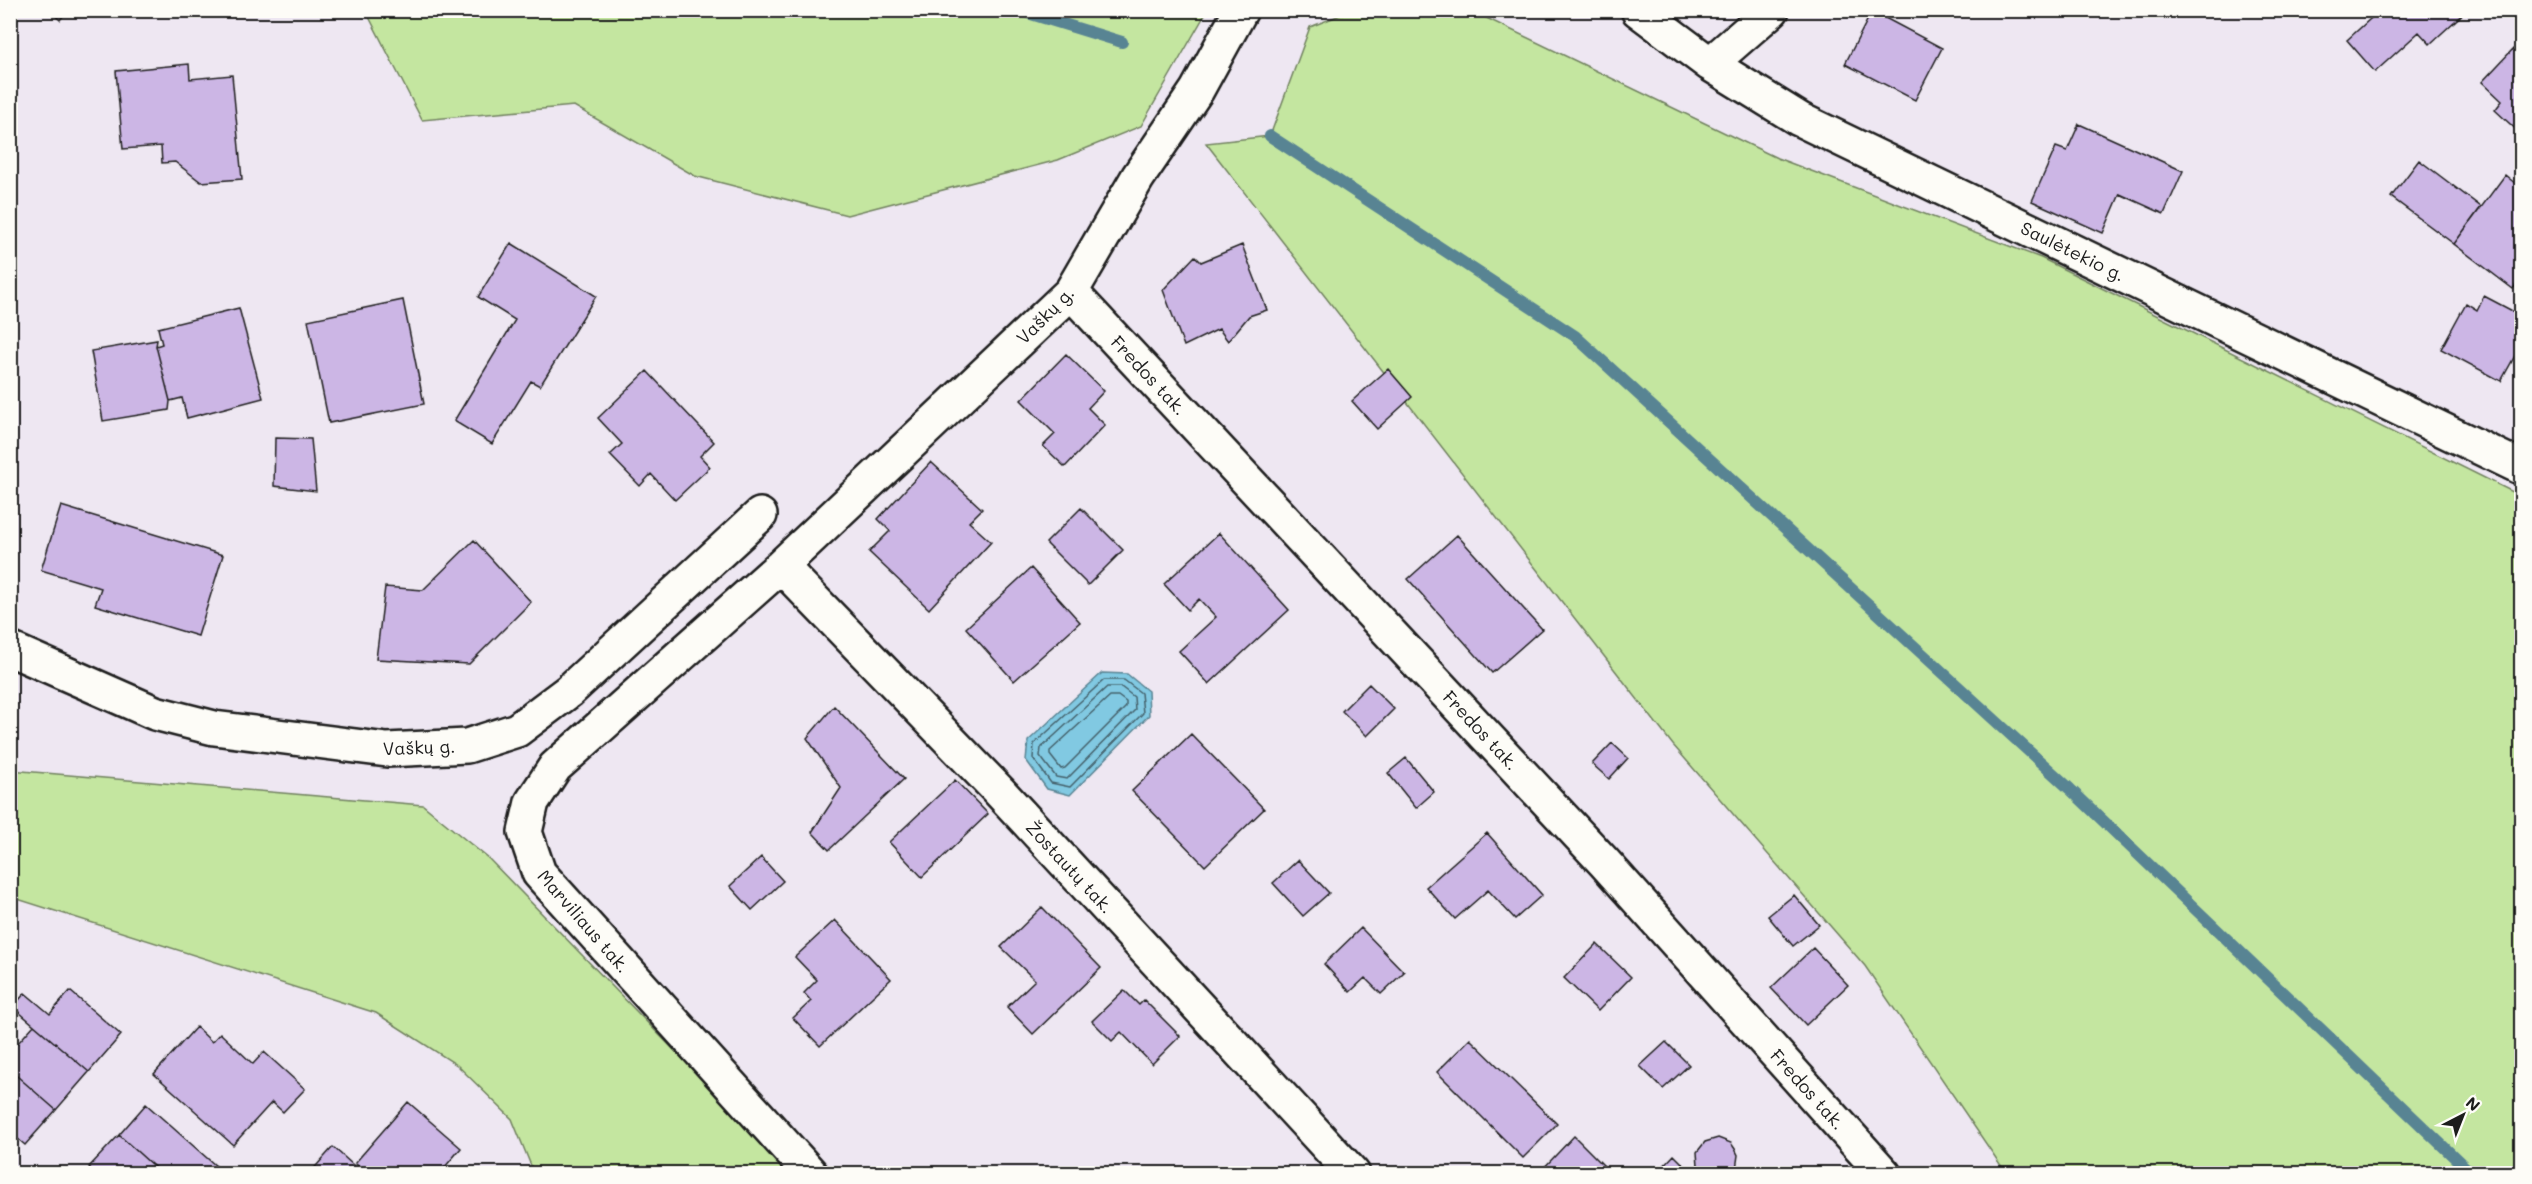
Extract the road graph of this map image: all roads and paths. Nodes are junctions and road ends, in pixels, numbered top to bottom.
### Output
1 (1241, 10) edge
2 (1638, 10) edge
3 (1772, 10) edge
4 (1710, 64) junction
5 (1071, 292) junction
6 (2522, 468) edge
7 (760, 515) dead end
8 (781, 566) junction
9 (10, 649) edge
10 (811, 1173) edge
11 (1353, 1173) edge
12 (1884, 1173) edge

1 - 5 street, Vaškų g.
2 - 4 street, Saulėtekio g.
3 - 4 street
4 - 6 street, Saulėtekio g.
5 - 8 street, Vaškų g.
5 - 12 street, Fredos tak.
7 - 9 street, Vaškų g.
8 - 10 street, Marviliaus tak.
8 - 11 street, Žostautų tak.

